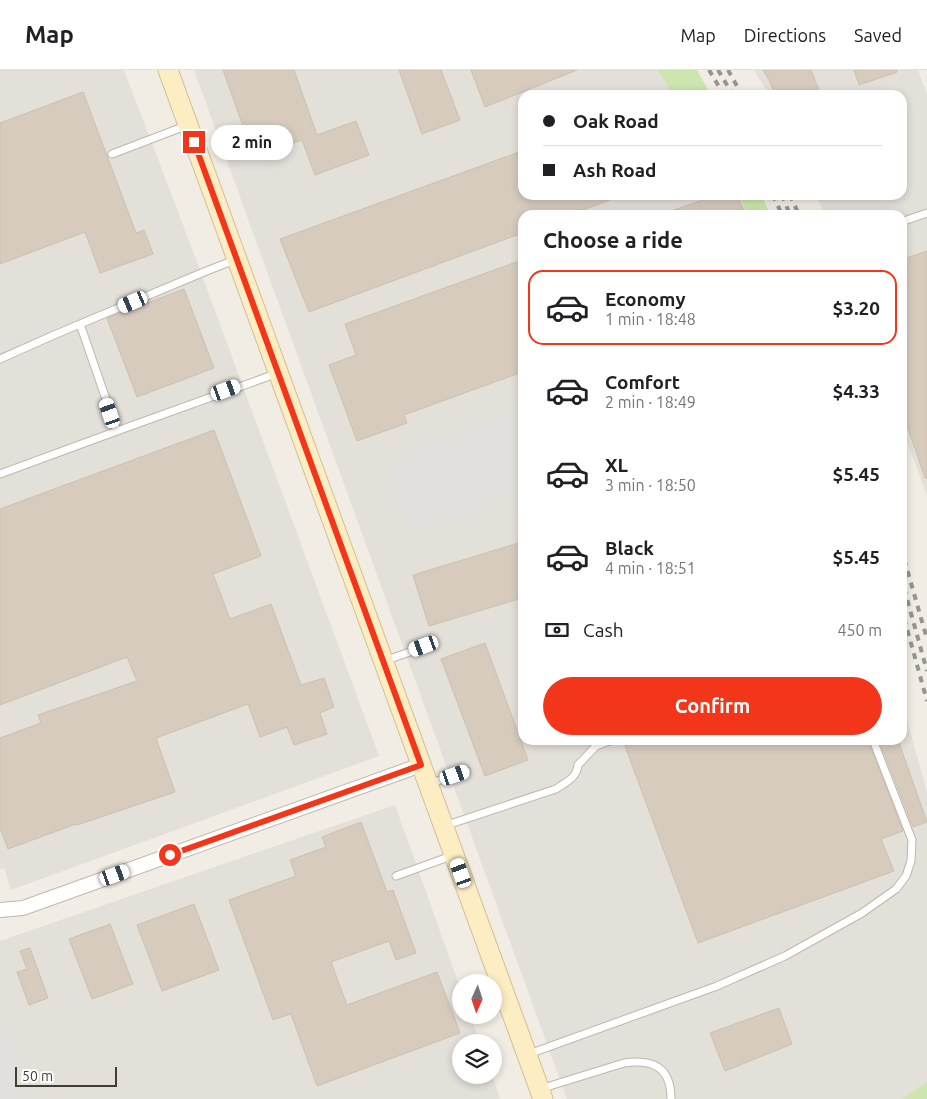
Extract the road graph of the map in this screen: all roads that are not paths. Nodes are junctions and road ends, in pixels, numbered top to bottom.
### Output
1 (168, 70) edge
2 (188, 125) junction
3 (112, 154) dead end
4 (927, 213) edge
5 (907, 220) edge
6 (237, 259) junction
7 (80, 324) junction
8 (0, 359) edge
9 (278, 372) junction
10 (117, 431) junction
11 (0, 474) edge
12 (424, 646) dead end
13 (384, 661) junction
14 (599, 745) edge
15 (875, 745) edge
16 (421, 765) junction
17 (467, 771) dead end
18 (429, 784) junction
19 (444, 826) junction
20 (454, 855) junction
21 (396, 876) dead end
22 (0, 910) edge
23 (527, 1055) junction
24 (541, 1094) edge
25 (671, 1099) edge

1 - 2 main road
2 - 3 lane
2 - 6 main road
4 - 5 lane
6 - 7 lane
6 - 9 main road
7 - 8 lane
7 - 10 lane
9 - 10 lane
9 - 13 main road
10 - 11 lane
12 - 13 lane
13 - 16 main road
14 - 19 lane
15 - 23 lane
16 - 18 main road
16 - 22 street
17 - 18 lane
18 - 19 main road
19 - 20 main road
20 - 21 lane
20 - 23 main road
23 - 24 main road
24 - 25 lane

